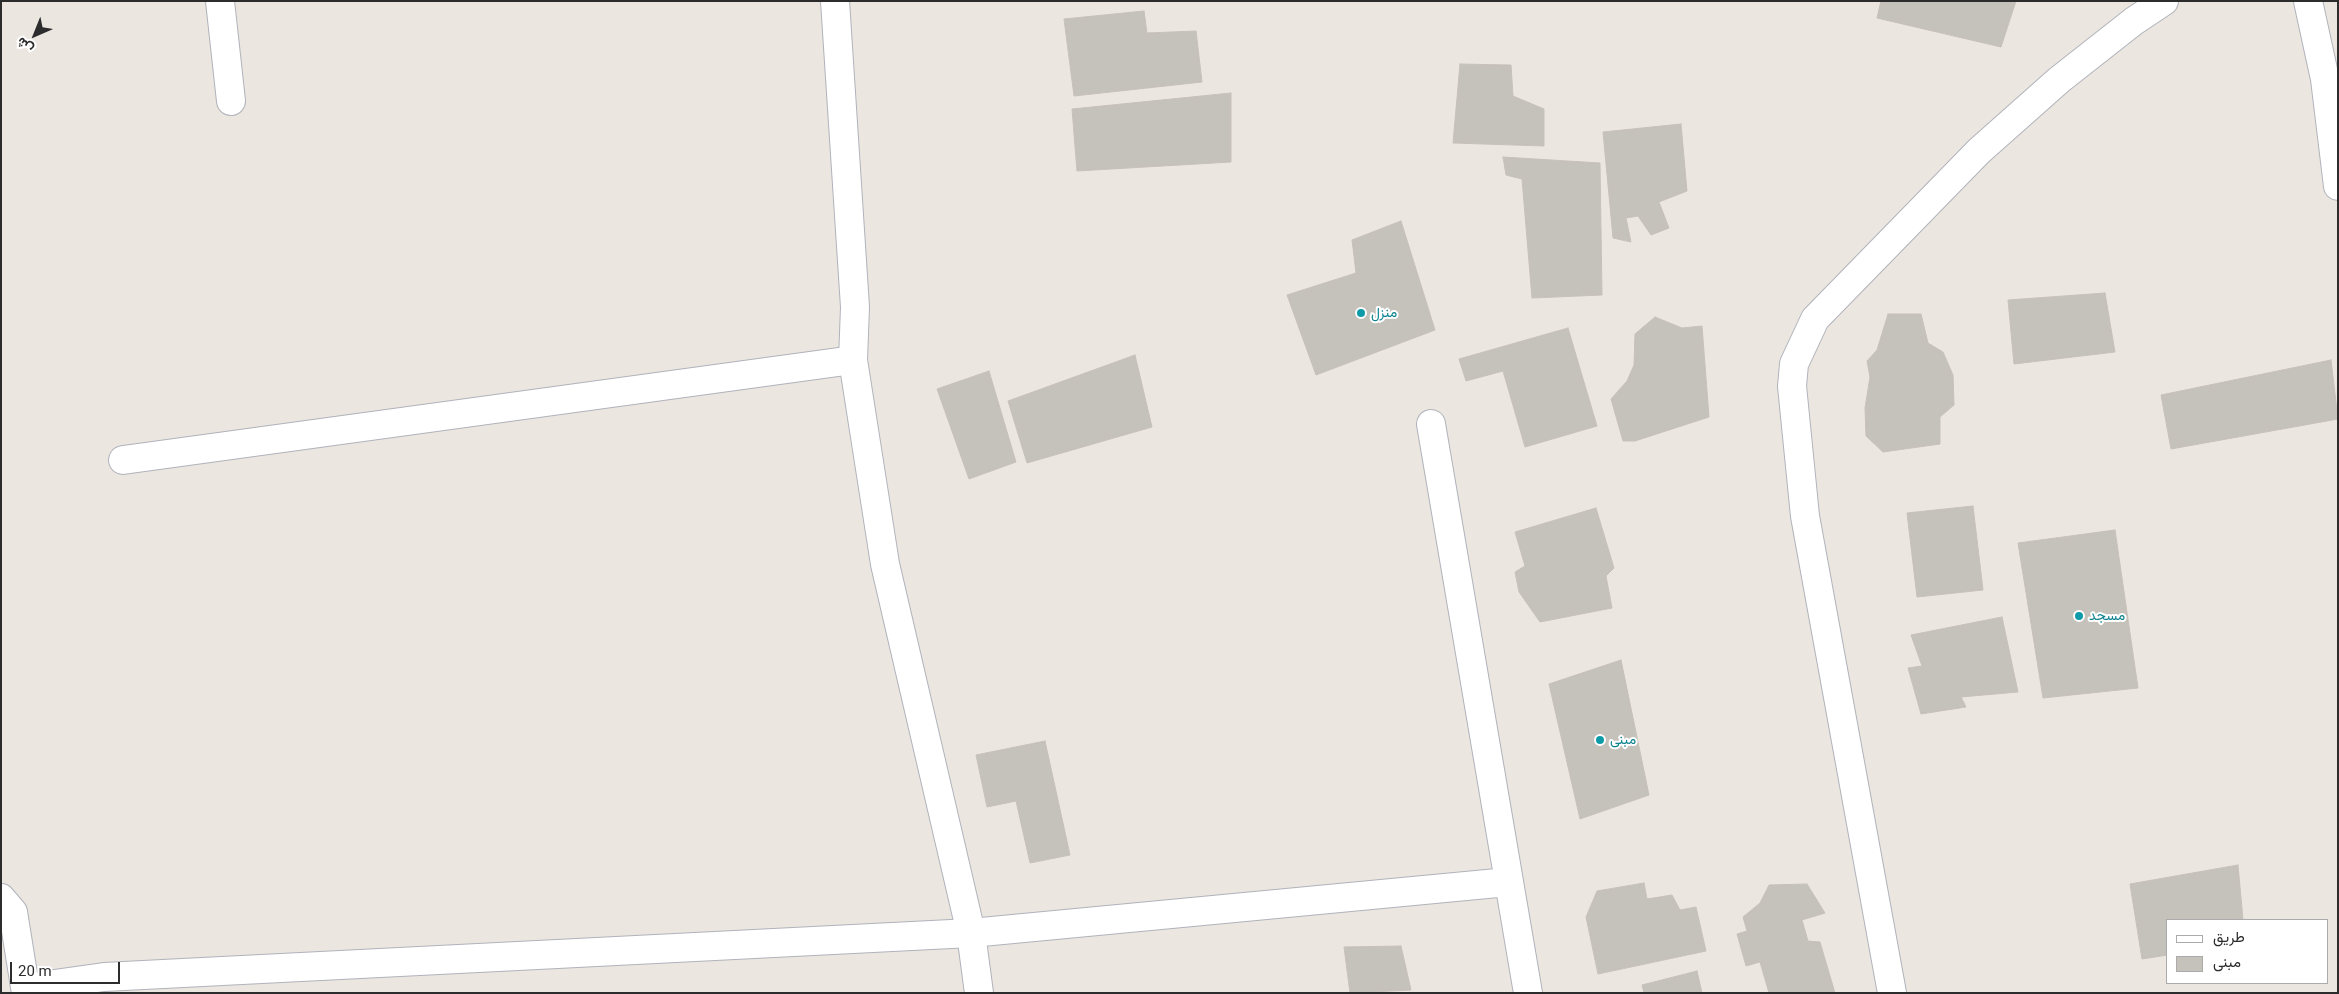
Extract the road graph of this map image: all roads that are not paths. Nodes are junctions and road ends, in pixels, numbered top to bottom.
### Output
1 (220, 1) edge
2 (835, 1) edge
3 (2164, 1) edge
4 (2308, 1) edge
5 (231, 101) dead end
6 (2338, 186) edge
7 (853, 360) junction
8 (1431, 424) dead end
9 (124, 460) dead end
10 (1508, 882) junction
11 (1, 898) edge
12 (971, 933) junction
13 (26, 990) edge
14 (979, 993) edge
15 (1528, 993) edge
16 (1892, 993) edge

1 - 5 street
2 - 7 street
3 - 16 street
4 - 6 street
7 - 9 street
7 - 12 street
8 - 10 street
10 - 12 street
10 - 15 street
11 - 13 street
12 - 13 street
12 - 14 street

